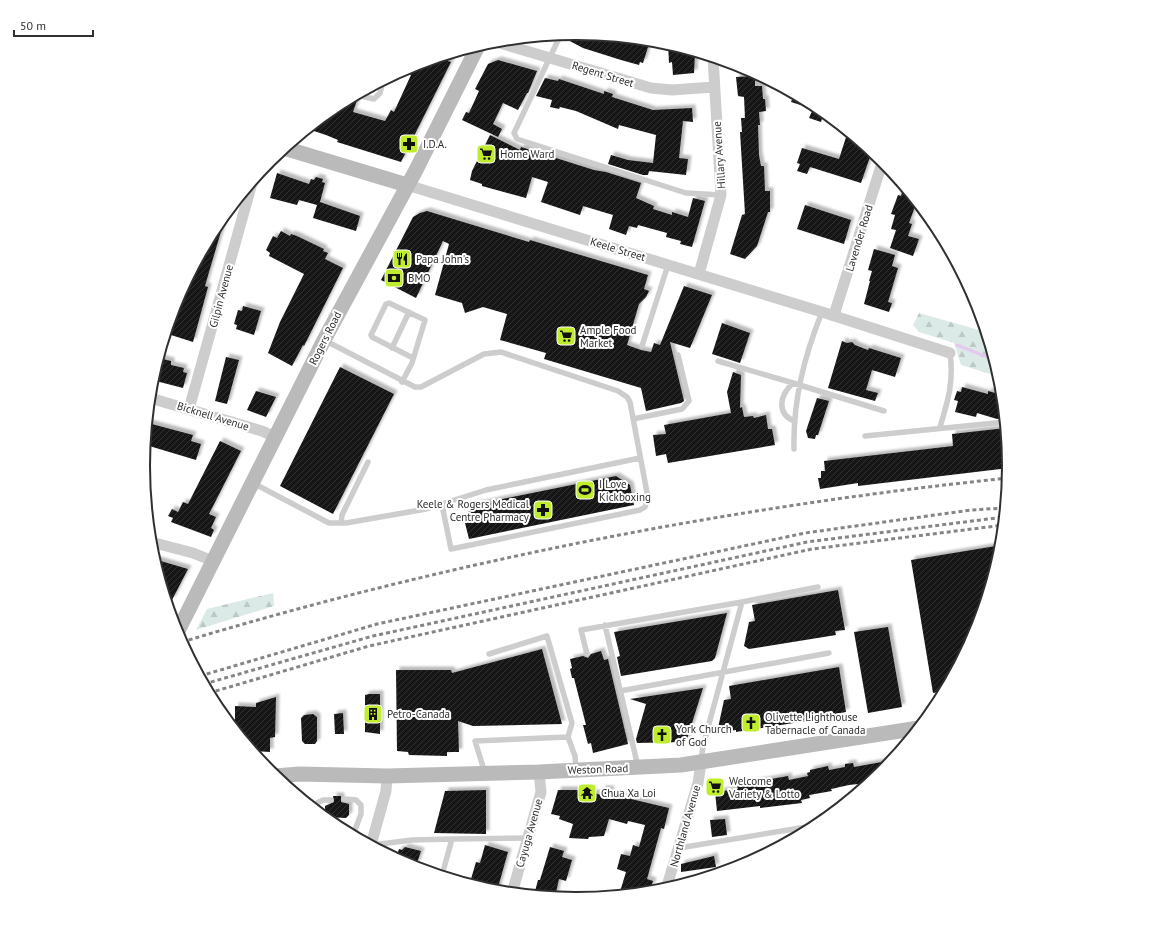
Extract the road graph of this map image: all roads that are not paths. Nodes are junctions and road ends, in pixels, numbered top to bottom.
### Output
1 (559, 41) edge
2 (509, 46) edge
3 (475, 53) edge
4 (550, 58) junction
5 (713, 63) edge
6 (714, 87) junction
7 (381, 88) edge
8 (364, 97) edge
9 (291, 150) edge
10 (881, 168) edge
11 (407, 185) junction
12 (249, 194) edge
13 (721, 195) junction
14 (668, 265) junction
15 (699, 274) junction
16 (409, 312) junction
17 (822, 312) junction
18 (834, 315) junction
19 (324, 340) junction
20 (642, 346) dead end
21 (392, 348) junction
22 (950, 353) joint
23 (678, 356) dead end
24 (413, 358) junction
25 (718, 362) dead end
26 (402, 382) junction
27 (796, 384) junction
28 (156, 400) edge
29 (189, 409) junction
30 (884, 411) dead end
31 (633, 419) junction
32 (794, 421) junction
33 (1000, 422) edge
34 (940, 428) junction
35 (865, 436) dead end
36 (275, 437) junction
37 (794, 449) dead end
38 (640, 458) junction
39 (368, 462) dead end
40 (253, 483) junction
41 (442, 505) junction
42 (341, 523) junction
43 (158, 544) edge
44 (213, 561) junction
45 (818, 587) dead end
46 (742, 602) junction
47 (181, 624) edge
48 (605, 625) junction
49 (829, 653) dead end
50 (489, 654) dead end
51 (587, 654) dead end
52 (722, 672) junction
53 (620, 691) junction
54 (911, 729) edge
55 (568, 737) junction
56 (701, 763) junction
57 (639, 768) junction
58 (576, 770) junction
59 (539, 772) junction
60 (485, 774) junction
61 (284, 775) edge
62 (387, 776) junction
63 (344, 799) dead end
64 (331, 800) dead end
65 (316, 803) edge
66 (800, 828) edge
67 (355, 830) edge
68 (527, 838) junction
69 (452, 839) junction
70 (373, 840) edge
71 (380, 844) edge
72 (678, 848) junction
73 (443, 870) edge
74 (668, 882) edge
75 (514, 887) edge

1 - 4 lane
2 - 4 street, Regent Street
3 - 11 main road, Rogers Road
4 - 6 street, Regent Street
4 - 13 lane
5 - 6 street, Hillary Avenue
6 - 13 street, Hillary Avenue
7 - 8 lane
9 - 11 main road, Keele Street
10 - 18 street, Lavender Road
11 - 14 street, Keele Street
11 - 19 main road, Rogers Road
12 - 29 street, Gilpin Avenue
13 - 15 street, Hillary Avenue
14 - 15 street, Keele Street
14 - 20 lane
15 - 17 street, Keele Street
16 - 21 lane
16 - 21 lane
16 - 24 lane
17 - 18 street, Keele Street
17 - 27 lane
18 - 22 street, Keele Street
19 - 26 lane
19 - 36 main road, Rogers Road
21 - 24 lane
22 - 34 lane
23 - 31 lane
24 - 26 lane
25 - 27 lane
26 - 31 lane
27 - 30 lane
27 - 32 lane
27 - 32 lane
28 - 29 street, Bicknell Avenue
29 - 36 street, Bicknell Avenue
31 - 38 lane
32 - 37 lane
33 - 34 lane
34 - 35 lane
36 - 40 main road, Rogers Road
38 - 41 lane
38 - 41 lane
39 - 42 lane
40 - 42 lane
40 - 44 main road, Rogers Road
41 - 42 lane
43 - 44 street
44 - 47 main road, Rogers Road
45 - 46 lane
46 - 48 lane
46 - 52 lane
48 - 51 lane
48 - 53 lane
49 - 52 lane
50 - 55 lane
52 - 53 lane
52 - 56 lane
53 - 57 lane
54 - 56 main road, Weston Road
55 - 58 lane
55 - 60 lane
56 - 57 main road, Weston Road
56 - 72 street, Northland Avenue
57 - 58 main road, Weston Road
58 - 59 main road, Weston Road
59 - 60 main road, Weston Road
59 - 68 street, Cayuga Avenue
60 - 62 main road, Weston Road
61 - 62 main road, Weston Road
62 - 70 street
63 - 67 lane
64 - 65 lane
66 - 72 lane
68 - 69 lane
68 - 75 street, Cayuga Avenue
69 - 71 lane
69 - 73 lane
72 - 74 street, Northland Avenue

